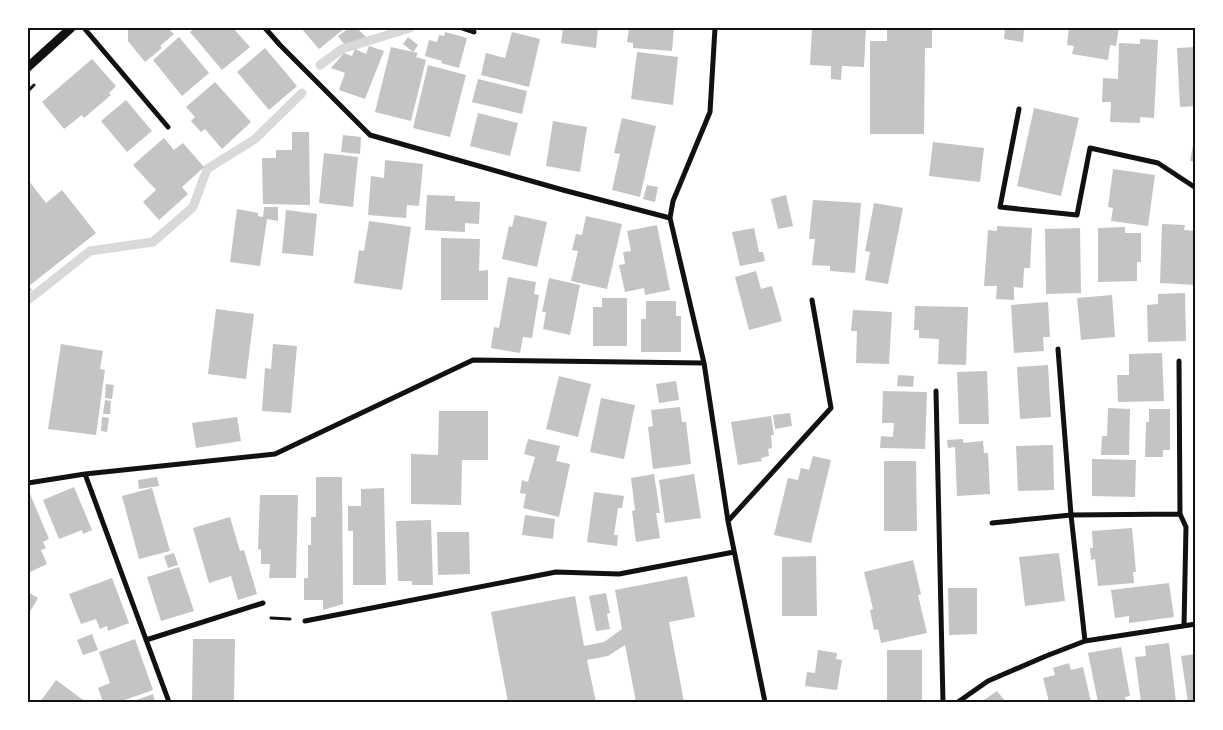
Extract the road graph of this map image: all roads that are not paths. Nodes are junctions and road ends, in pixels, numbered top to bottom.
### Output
1 (71, 28) edge
2 (84, 28) edge
3 (265, 28) edge
4 (462, 28) edge
5 (715, 28) edge
6 (474, 32) dead end
7 (28, 67) edge
8 (1019, 109) dead end
9 (168, 127) dead end
10 (1196, 188) edge
11 (670, 218) junction
12 (812, 300) dead end
13 (1058, 349) dead end
14 (1178, 361) dead end
15 (704, 363) junction
16 (936, 391) dead end
17 (86, 474) junction
18 (28, 483) edge
19 (1071, 514) junction
20 (1180, 514) junction
21 (728, 520) junction
22 (992, 523) dead end
23 (734, 552) junction
24 (263, 603) dead end
25 (305, 621) road end
26 (1196, 624) edge
27 (1184, 626) junction
28 (146, 640) junction
29 (1085, 641) junction
30 (169, 702) edge
31 (765, 702) edge
32 (942, 702) edge
33 (958, 702) edge

1 - 7 street
2 - 9 street
3 - 11 street
4 - 6 street
5 - 11 street
8 - 10 street
11 - 15 street
12 - 21 street
13 - 19 street
14 - 20 street
15 - 17 street
15 - 21 street
16 - 32 street
17 - 18 street
17 - 28 street
19 - 20 street
19 - 22 street
19 - 29 street
20 - 27 street
21 - 23 street
23 - 25 street
23 - 31 street
24 - 28 street
26 - 27 street
27 - 29 street
28 - 30 street
29 - 33 street

